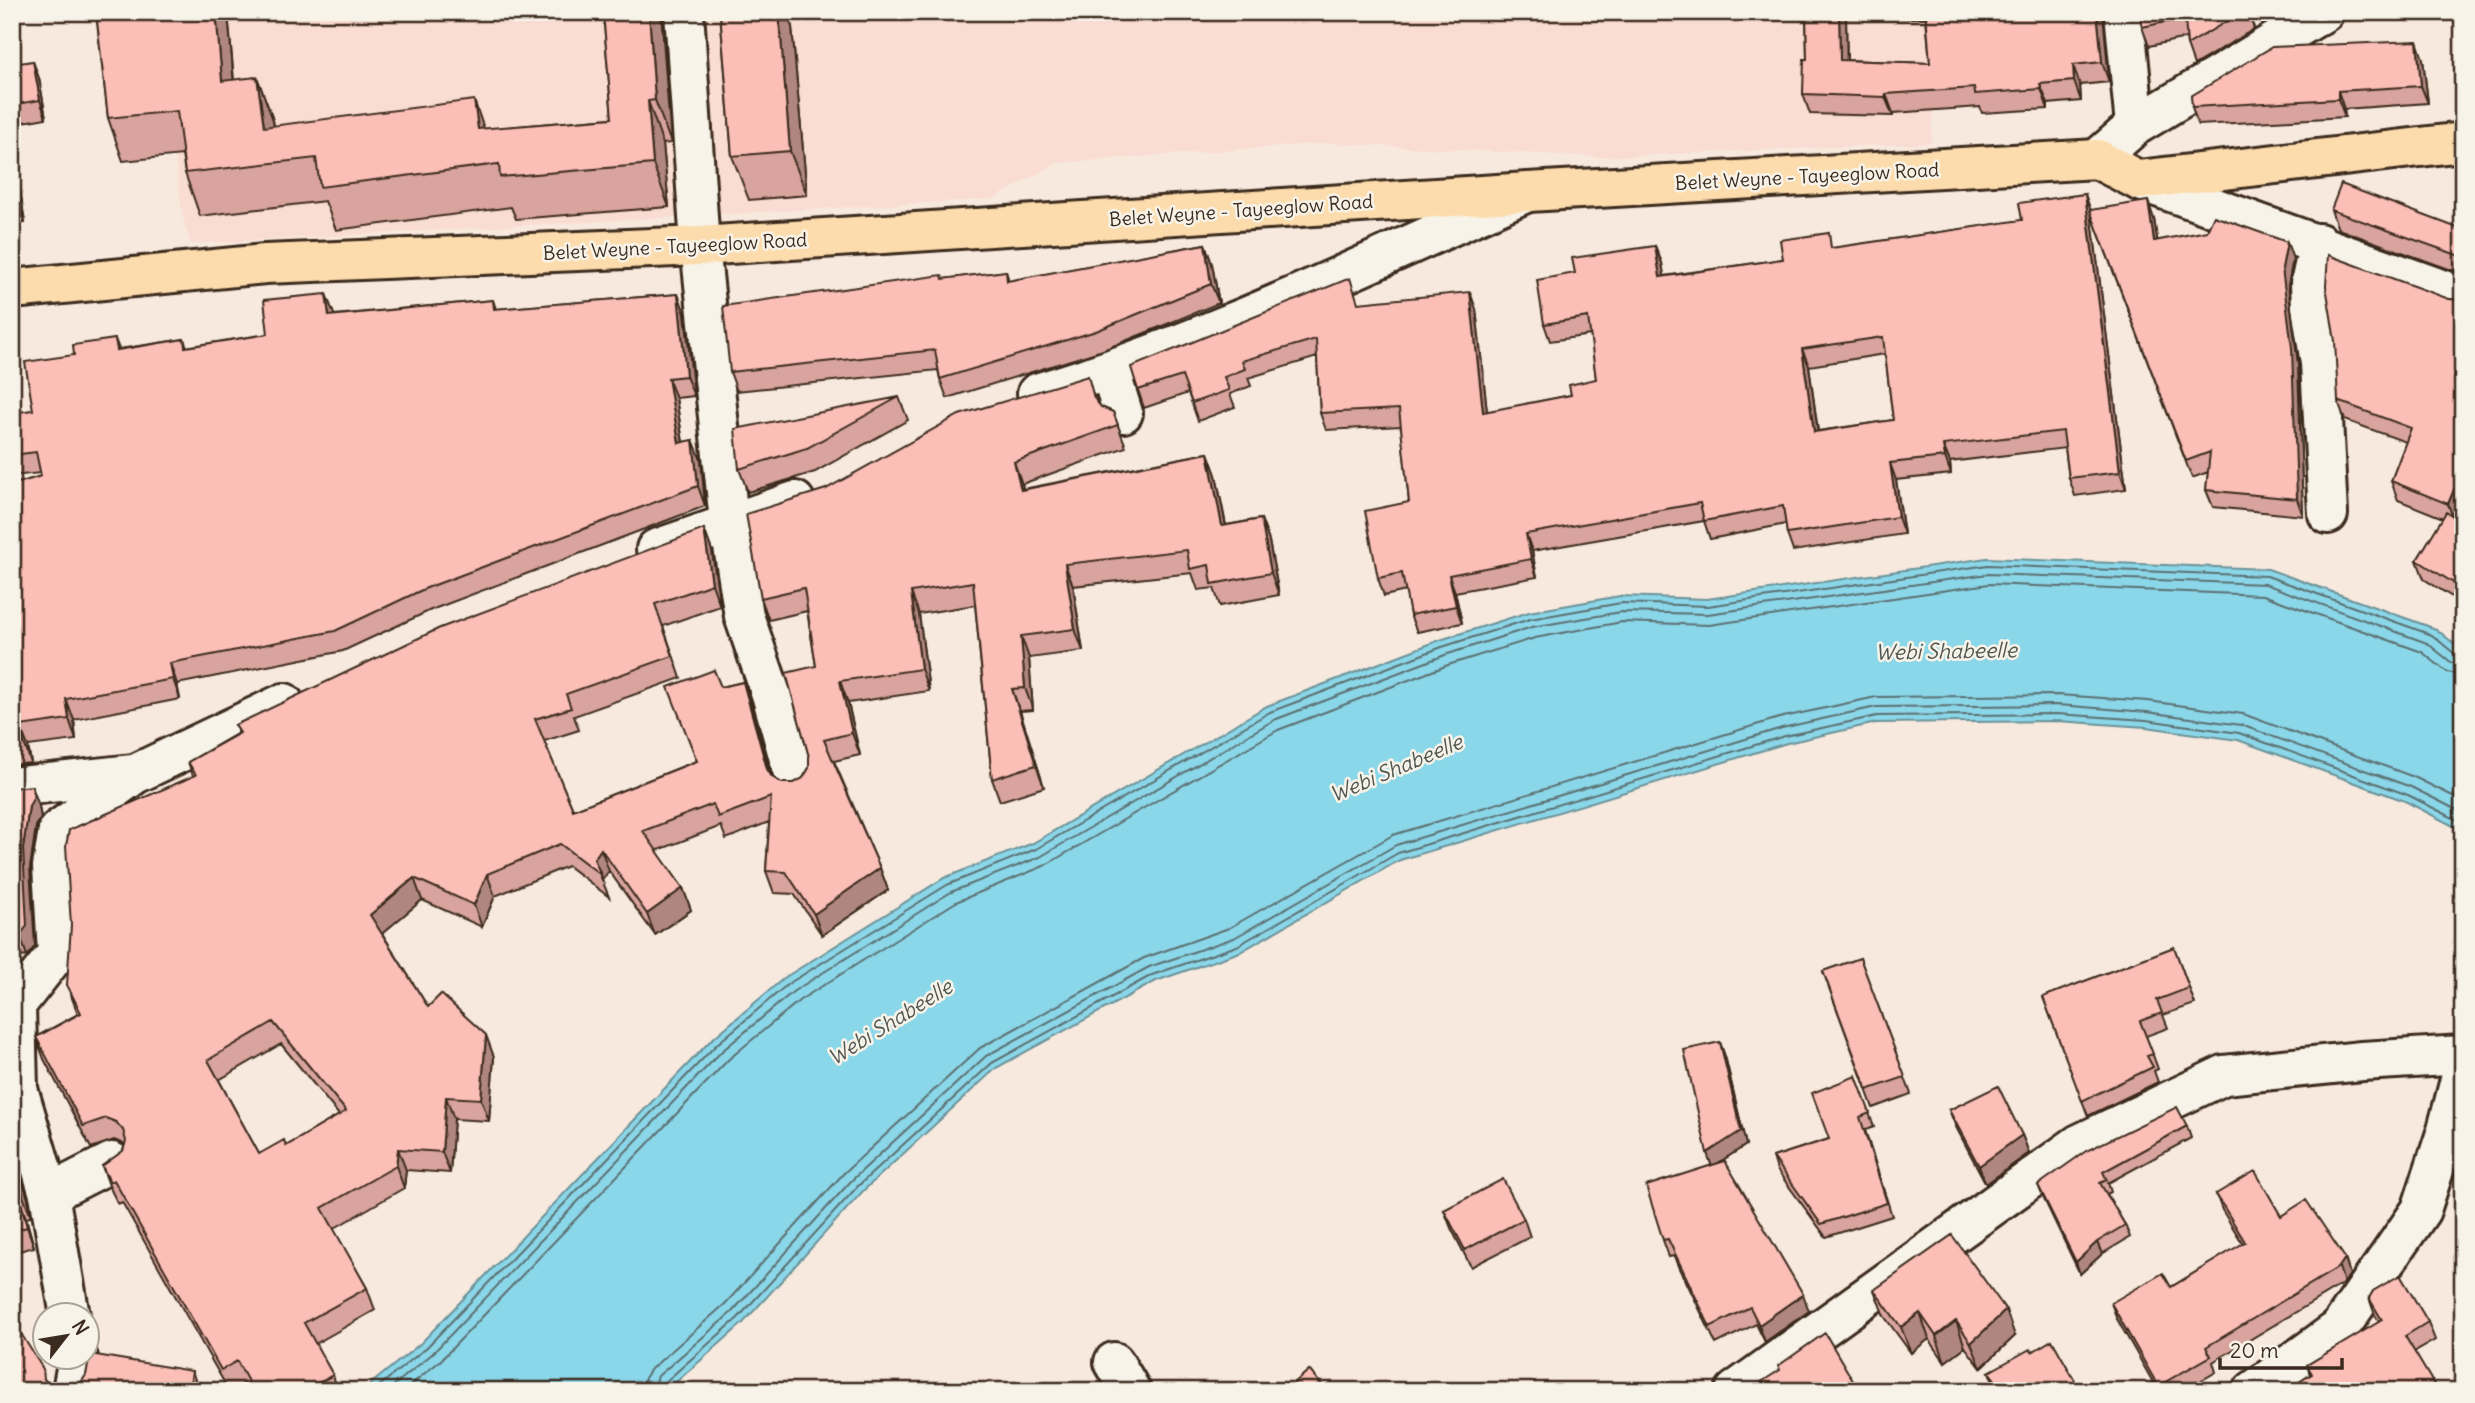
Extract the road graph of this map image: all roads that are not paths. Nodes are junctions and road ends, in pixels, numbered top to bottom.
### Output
1 (684, 12) edge
2 (2124, 12) edge
3 (2324, 12) edge
4 (2135, 125) junction
5 (2463, 142) edge
6 (2097, 159) junction
7 (2138, 180) junction
8 (1528, 192) junction
9 (2319, 243) junction
10 (700, 246) junction
11 (12, 289) edge
12 (2463, 296) edge
13 (1110, 371) junction
14 (1009, 401) edge
15 (1123, 412) dead end
16 (824, 492) edge
17 (2328, 514) dead end
18 (729, 521) junction
19 (628, 559) edge
20 (317, 687) edge
21 (135, 774) junction
22 (796, 784) edge
23 (12, 787) edge
24 (57, 953) junction
25 (12, 962) edge
26 (2463, 1055) edge
27 (2463, 1068) edge
28 (112, 1162) edge
29 (48, 1194) junction
30 (68, 1302) edge
31 (75, 1372) edge
32 (72, 1391) edge
33 (1735, 1391) edge
34 (2253, 1391) edge

1 - 10 street
2 - 4 street
3 - 4 street
4 - 6 street
5 - 7 main road
6 - 7 main road
6 - 8 main road, Belet Weyne - Tayeeglow Road
7 - 9 street
8 - 10 main road, Belet Weyne - Tayeeglow Road
8 - 13 street
9 - 12 street
9 - 17 street
10 - 11 main road, Belet Weyne - Tayeeglow Road
10 - 18 street
13 - 14 street
13 - 15 street
16 - 18 street
18 - 19 street
18 - 22 street
20 - 21 street
21 - 23 street
21 - 24 street
24 - 25 street
24 - 29 street
26 - 33 street
27 - 34 street
28 - 29 street
29 - 30 street
31 - 32 street

